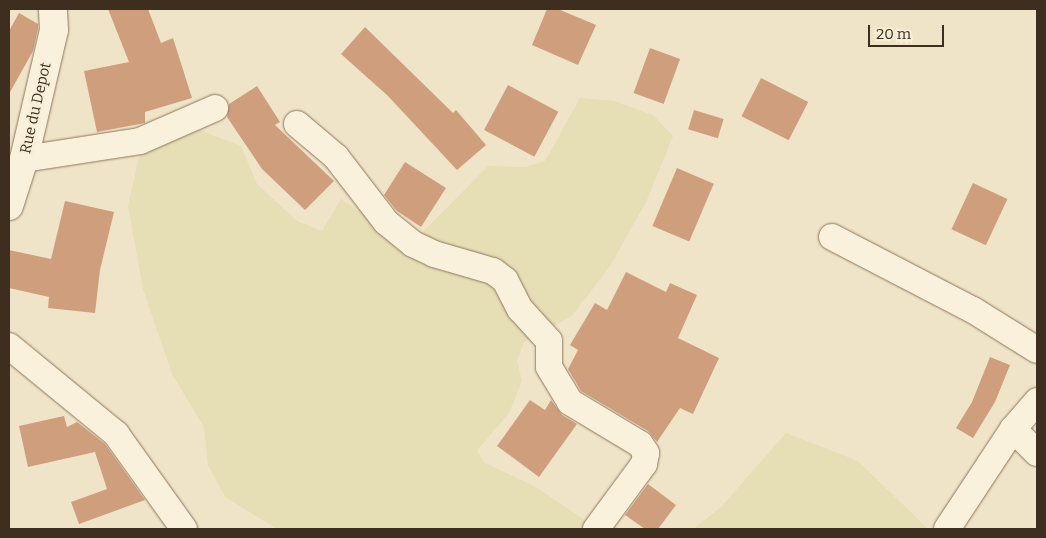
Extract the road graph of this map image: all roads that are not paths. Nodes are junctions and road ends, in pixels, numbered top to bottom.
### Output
1 (52, 9) edge
2 (215, 108) dead end
3 (297, 124) dead end
4 (24, 160) junction
5 (9, 206) edge
6 (832, 237) dead end
7 (9, 346) edge
8 (1037, 350) edge
9 (1037, 401) edge
10 (1013, 429) junction
11 (1037, 453) edge
12 (602, 528) edge
13 (184, 529) edge
14 (947, 529) edge

1 - 4 street, Rue du Depot
2 - 4 street
3 - 12 street
4 - 5 street, Rue du Depot
6 - 8 street
7 - 13 street
9 - 10 street
10 - 11 street
10 - 14 street

